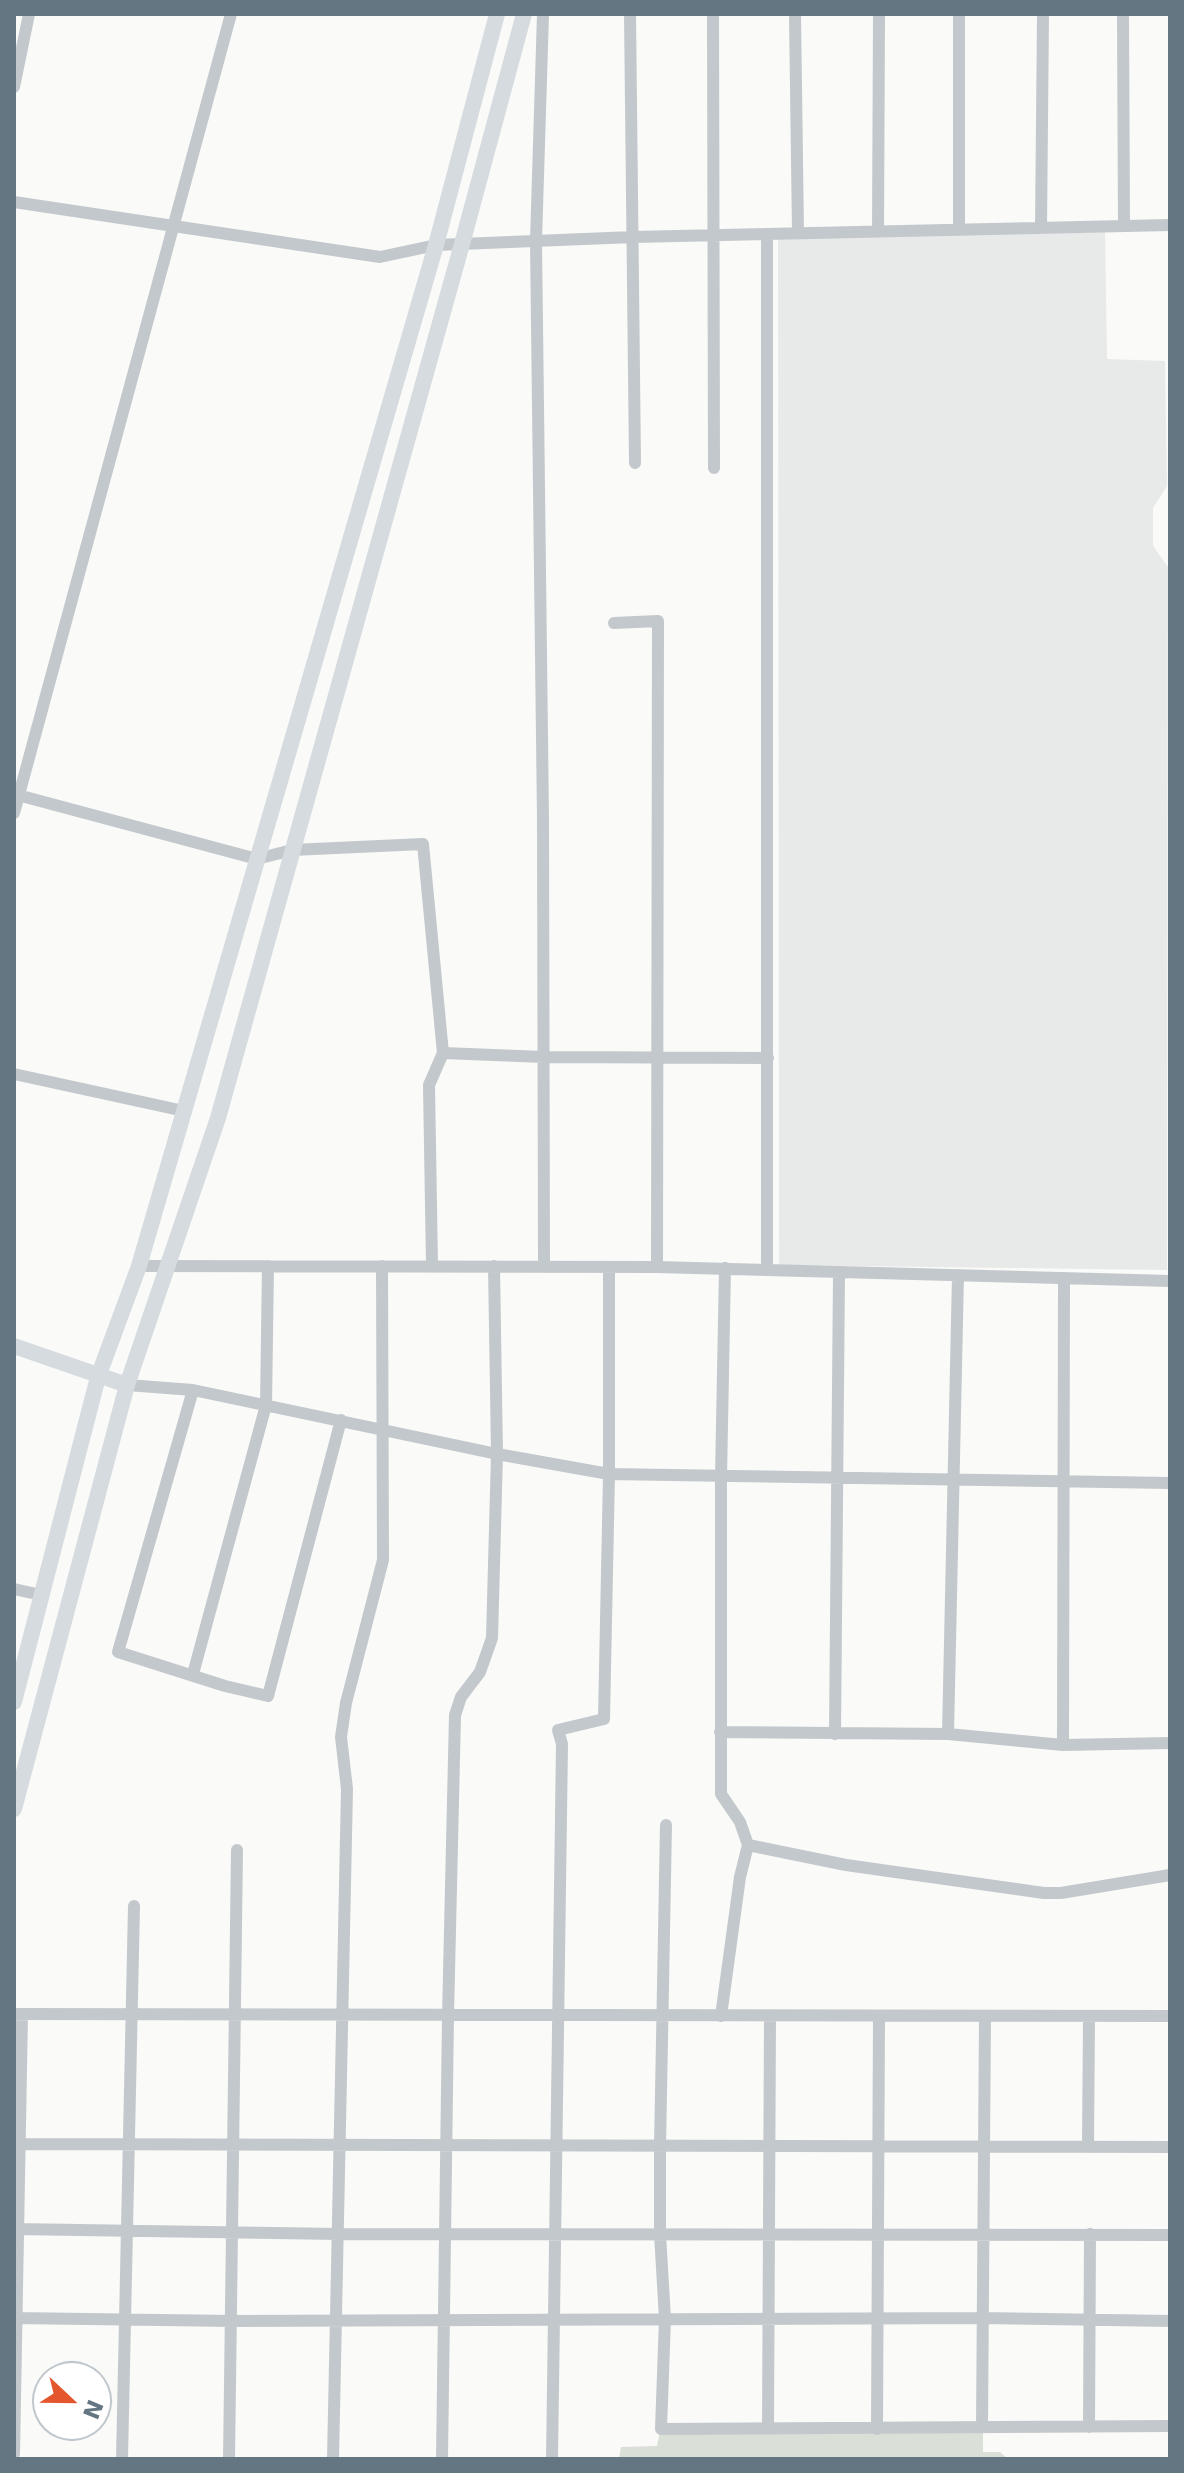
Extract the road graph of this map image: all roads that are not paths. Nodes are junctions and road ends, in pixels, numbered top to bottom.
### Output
1 (29, 14) edge
2 (231, 14) edge
3 (497, 14) edge
4 (524, 14) edge
5 (543, 14) edge
6 (630, 14) edge
7 (713, 14) edge
8 (795, 14) edge
9 (879, 14) edge
10 (959, 14) edge
11 (1043, 14) edge
12 (1123, 14) edge
13 (14, 87) edge
14 (14, 202) edge
15 (1170, 225) edge
16 (173, 226) junction
17 (1124, 226) junction
18 (1041, 228) junction
19 (959, 230) junction
20 (878, 231) junction
21 (798, 233) junction
22 (767, 234) junction
23 (713, 235) junction
24 (633, 237) junction
25 (536, 241) junction
26 (462, 244) junction
27 (436, 245) junction
28 (635, 463) dead end
29 (714, 468) dead end
30 (614, 623) dead end
31 (16, 795) edge
32 (14, 813) edge
33 (292, 850) junction
34 (257, 859) junction
35 (443, 1053) junction
36 (657, 1056) junction
37 (544, 1057) junction
38 (768, 1058) junction
39 (14, 1074) edge
40 (184, 1111) junction
41 (139, 1266) junction
42 (167, 1266) junction
43 (268, 1266) junction
44 (382, 1266) junction
45 (432, 1266) junction
46 (494, 1266) junction
47 (544, 1267) junction
48 (609, 1267) junction
49 (657, 1267) junction
50 (725, 1268) junction
51 (767, 1270) junction
52 (839, 1272) junction
53 (958, 1275) junction
54 (1064, 1278) junction
55 (1170, 1281) edge
56 (14, 1346) edge
57 (98, 1377) junction
58 (127, 1385) junction
59 (193, 1390) junction
60 (266, 1405) junction
61 (341, 1420) junction
62 (381, 1428) junction
63 (497, 1454) junction
64 (609, 1474) junction
65 (721, 1478) junction
66 (838, 1479) junction
67 (953, 1480) junction
68 (1063, 1483) junction
69 (1170, 1483) edge
70 (14, 1589) edge
71 (41, 1595) junction
72 (193, 1674) junction
73 (14, 1702) edge
74 (720, 1732) junction
75 (835, 1734) junction
76 (948, 1734) junction
77 (1170, 1743) edge
78 (1063, 1745) junction
79 (14, 1809) edge
80 (666, 1825) dead end
81 (748, 1845) junction
82 (237, 1850) dead end
83 (1170, 1875) edge
84 (134, 1906) dead end
85 (18, 2014) edge
86 (131, 2015) junction
87 (235, 2015) junction
88 (343, 2015) junction
89 (448, 2016) junction
90 (558, 2016) junction
91 (721, 2016) junction
92 (770, 2016) junction
93 (879, 2016) junction
94 (985, 2016) junction
95 (1089, 2016) junction
96 (1170, 2016) edge
97 (662, 2017) junction
98 (20, 2144) junction
99 (129, 2145) junction
100 (233, 2145) junction
101 (341, 2145) junction
102 (447, 2145) junction
103 (556, 2146) junction
104 (769, 2146) junction
105 (878, 2146) junction
106 (660, 2147) junction
107 (984, 2147) junction
108 (1088, 2147) junction
109 (1170, 2147) edge
110 (16, 2229) edge
111 (127, 2231) junction
112 (232, 2232) junction
113 (339, 2234) junction
114 (446, 2234) junction
115 (555, 2234) junction
116 (660, 2234) junction
117 (768, 2234) junction
118 (877, 2234) junction
119 (983, 2234) junction
120 (1090, 2234) junction
121 (1170, 2235) edge
122 (15, 2318) edge
123 (983, 2318) junction
124 (125, 2319) junction
125 (338, 2319) junction
126 (445, 2319) junction
127 (665, 2319) junction
128 (878, 2319) junction
129 (553, 2320) junction
130 (768, 2320) junction
131 (1090, 2320) junction
132 (233, 2321) junction
133 (1170, 2321) edge
134 (1170, 2426) edge
135 (982, 2427) junction
136 (1089, 2427) junction
137 (768, 2429) junction
138 (877, 2429) junction
139 (14, 2454) edge
140 (122, 2459) edge
141 (229, 2459) edge
142 (333, 2459) edge
143 (442, 2459) edge
144 (552, 2459) edge

1 - 13 street
2 - 16 street
3 - 27 main road
4 - 26 main road
5 - 25 street
6 - 24 street
7 - 23 street
8 - 21 street
9 - 20 street
10 - 19 street
11 - 18 street
12 - 17 street
14 - 16 street
15 - 17 street
16 - 27 street
16 - 31 street
17 - 18 street
18 - 19 street
19 - 20 street
20 - 21 street
21 - 22 street
22 - 23 street
22 - 38 street
23 - 24 street
23 - 29 street
24 - 25 street
24 - 28 street
25 - 26 street
25 - 37 street
26 - 27 street
26 - 33 main road
27 - 34 main road
30 - 36 street
31 - 32 street
31 - 34 street
33 - 34 street
33 - 35 street
33 - 42 main road
34 - 40 main road
35 - 37 street
35 - 45 street
36 - 37 street
36 - 38 street
36 - 49 street
37 - 47 street
38 - 51 street
39 - 40 street
40 - 41 main road
41 - 42 street
41 - 57 main road
42 - 43 street
42 - 58 main road
43 - 44 street
43 - 60 street
44 - 45 street
44 - 62 street
45 - 46 street
46 - 47 street
46 - 63 street
47 - 48 street
48 - 49 street
48 - 64 street
49 - 50 street
50 - 51 street
50 - 65 street
51 - 52 street
52 - 53 street
52 - 66 street
53 - 54 street
53 - 67 street
54 - 55 street
54 - 68 street
56 - 57 main road
57 - 58 main road
57 - 71 main road
58 - 59 street
58 - 79 main road
59 - 60 street
59 - 72 street
60 - 61 street
60 - 72 street
61 - 62 street
61 - 72 street
62 - 63 street
62 - 88 street
63 - 64 street
63 - 89 street
64 - 65 street
64 - 90 street
65 - 66 street
65 - 74 street
66 - 67 street
66 - 75 street
67 - 68 street
67 - 76 street
68 - 69 street
68 - 78 street
70 - 71 street
71 - 73 main road
74 - 75 street
74 - 81 street
75 - 76 street
76 - 78 street
77 - 78 street
80 - 97 street
81 - 83 street
81 - 91 street
82 - 87 street
84 - 86 street
85 - 86 street
85 - 98 street
86 - 87 street
86 - 99 street
87 - 88 street
87 - 100 street
88 - 89 street
88 - 101 street
89 - 90 street
89 - 102 street
90 - 97 street
90 - 103 street
91 - 92 street
91 - 97 street
92 - 93 street
92 - 104 street
93 - 94 street
93 - 105 street
94 - 95 street
94 - 107 street
95 - 96 street
95 - 108 street
97 - 106 street
98 - 99 street
98 - 110 street
99 - 100 street
99 - 111 street
100 - 101 street
100 - 112 street
101 - 102 street
101 - 113 street
102 - 103 street
102 - 114 street
103 - 106 street
103 - 115 street
104 - 105 street
104 - 106 street
104 - 117 street
105 - 107 street
105 - 118 street
106 - 116 street
107 - 108 street
107 - 119 street
108 - 109 street
110 - 111 street
110 - 122 street
111 - 112 street
111 - 124 street
112 - 113 street
112 - 132 street
113 - 114 street
113 - 125 street
114 - 115 street
114 - 126 street
115 - 116 street
115 - 129 street
116 - 117 street
116 - 127 street
117 - 118 street
117 - 130 street
118 - 119 street
118 - 128 street
119 - 120 street
119 - 123 street
120 - 121 street
120 - 131 street
122 - 124 street
122 - 139 street
123 - 128 street
123 - 131 street
123 - 135 street
124 - 132 street
124 - 140 street
125 - 126 street
125 - 132 street
125 - 142 street
126 - 129 street
126 - 143 street
127 - 129 street
127 - 130 street
127 - 137 street
128 - 130 street
128 - 138 street
129 - 144 street
130 - 137 street
131 - 133 street
131 - 136 street
132 - 141 street
134 - 136 street
135 - 136 street
135 - 138 street
137 - 138 street

